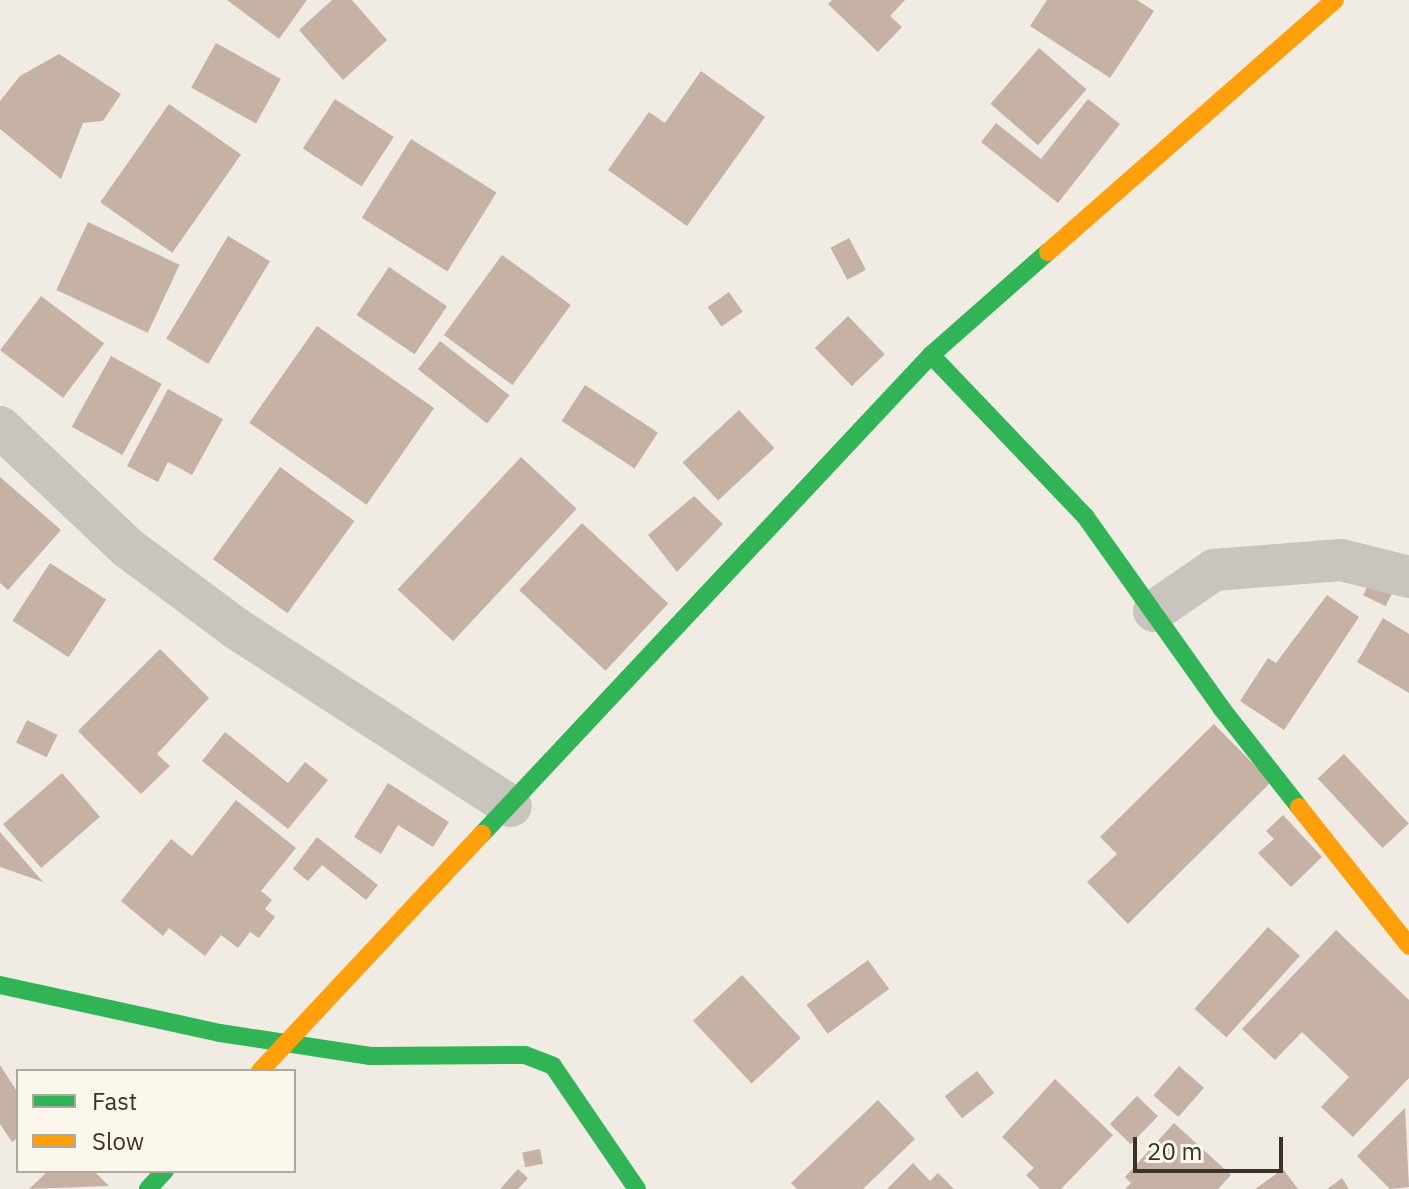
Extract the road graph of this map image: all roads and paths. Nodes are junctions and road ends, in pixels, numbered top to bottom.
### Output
1 (1335, 0) edge
2 (931, 355) junction
3 (0, 427) edge
4 (1409, 577) edge
5 (1154, 611) junction
6 (511, 806) junction
7 (1409, 946) edge
8 (0, 985) edge
9 (288, 1042) junction
10 (262, 1069) edge
11 (163, 1173) edge
12 (148, 1189) edge
13 (637, 1189) edge

1 - 2 street
2 - 5 street
2 - 6 street
3 - 6 street
4 - 5 street
5 - 7 street
6 - 9 street
8 - 9 street
9 - 10 street
9 - 13 street
11 - 12 street

